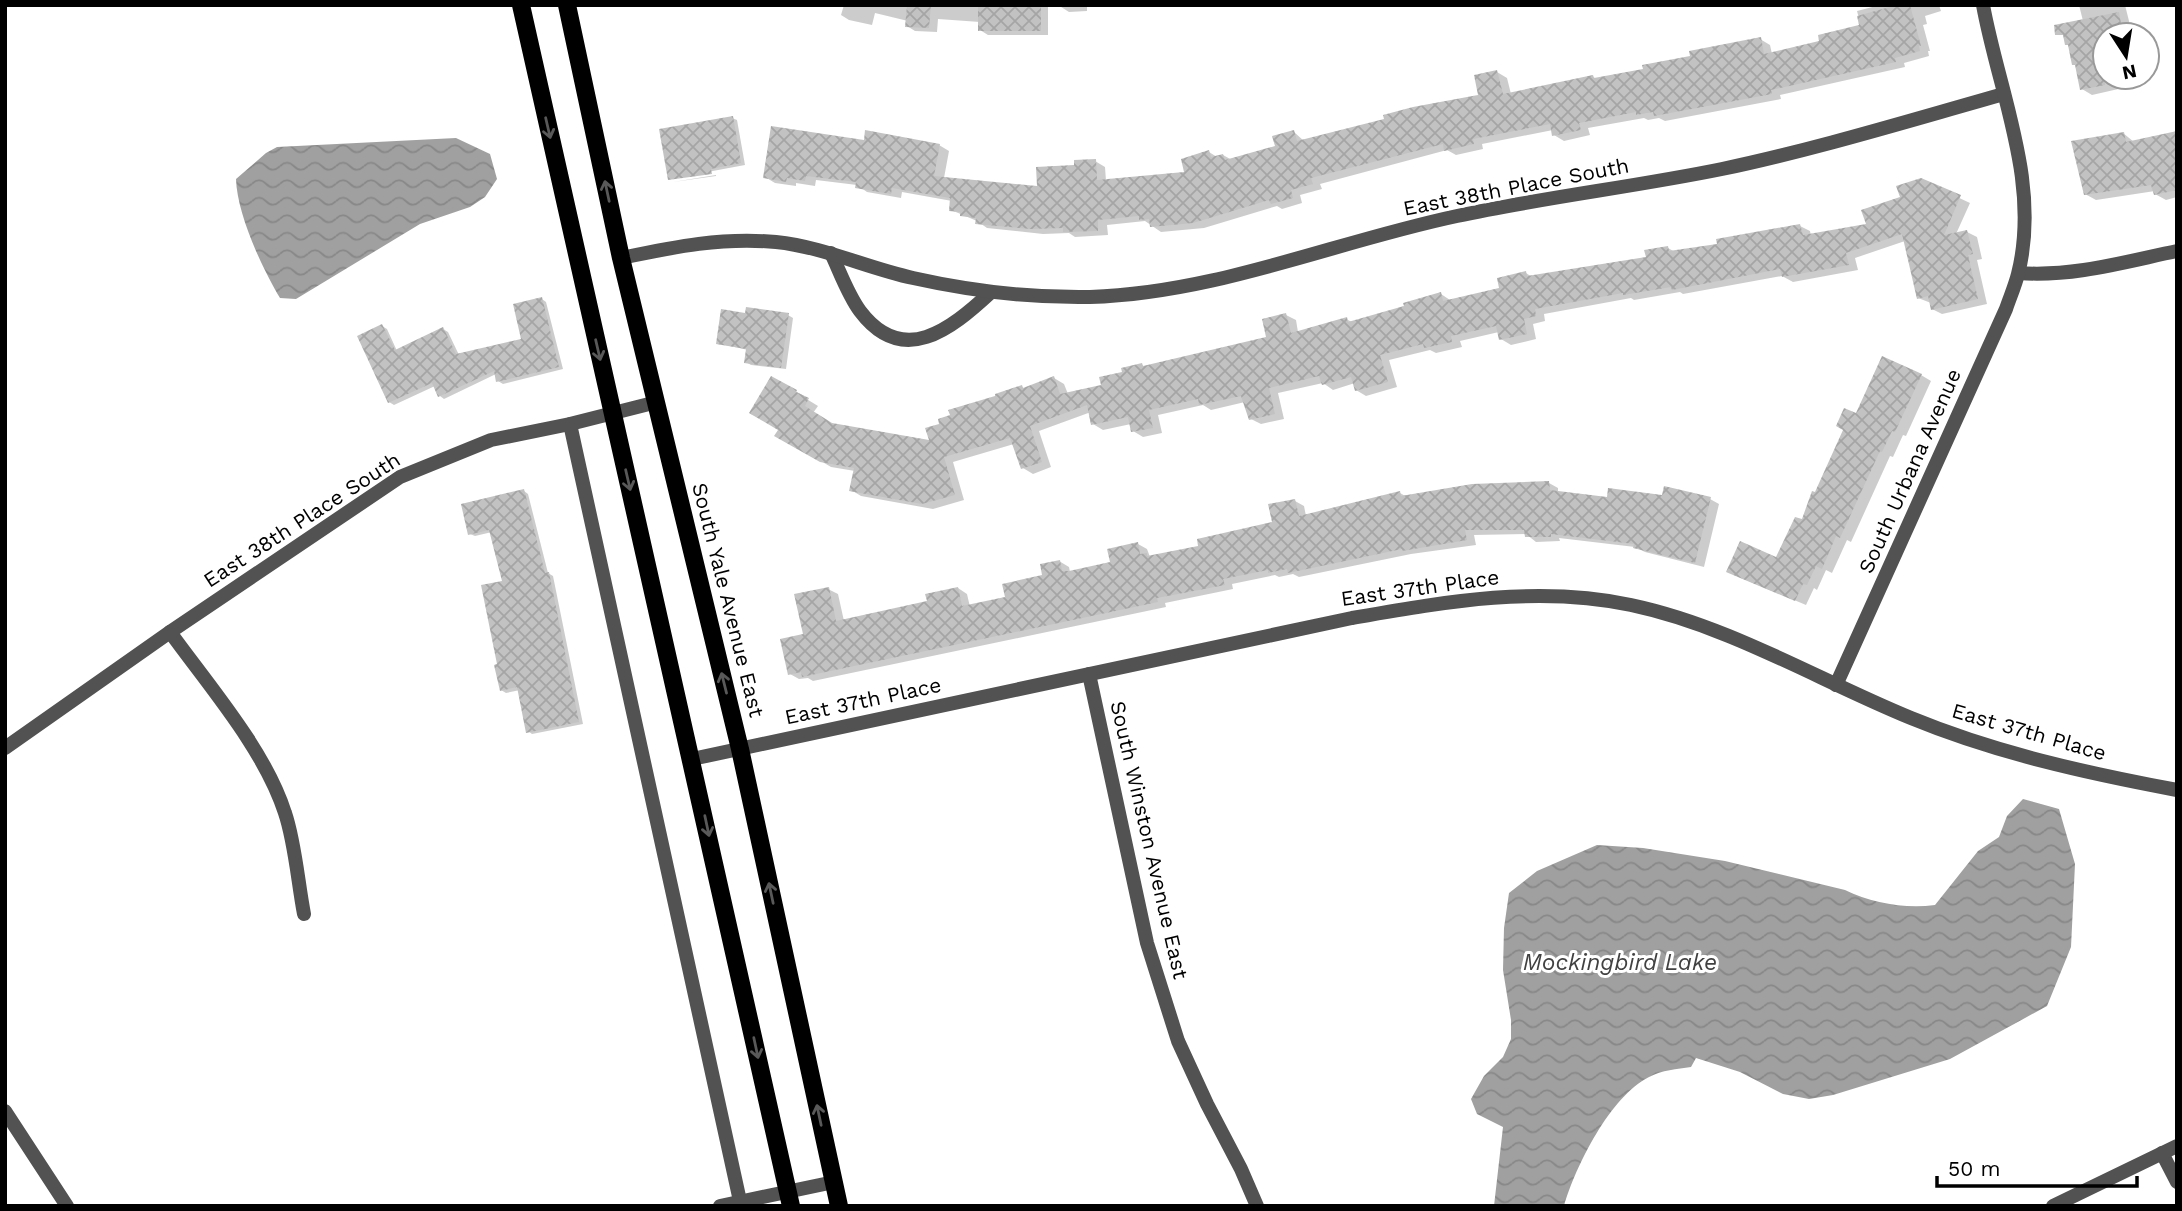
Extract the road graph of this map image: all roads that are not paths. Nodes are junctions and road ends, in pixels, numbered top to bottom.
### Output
1 (522, 5) edge
2 (567, 5) edge
3 (1983, 5) edge
4 (2004, 94) junction
5 (2177, 251) edge
6 (831, 253) junction
7 (621, 258) junction
8 (2019, 273) junction
9 (990, 293) junction
10 (657, 402) junction
11 (612, 414) junction
12 (570, 424) junction
13 (170, 632) junction
14 (1089, 674) junction
15 (1836, 685) junction
16 (5, 748) edge
17 (740, 749) junction
18 (692, 759) junction
19 (2177, 790) edge
20 (303, 914) dead end
21 (5, 1111) edge
22 (2177, 1146) edge
23 (2162, 1153) junction
24 (834, 1182) junction
25 (2177, 1182) edge
26 (789, 1198) edge
27 (740, 1202) junction
28 (67, 1206) edge
29 (720, 1206) edge
30 (839, 1206) edge
31 (1257, 1206) edge
32 (2053, 1206) edge

1 -> 11 main road
7 -> 2 main road, South Yale Avenue East
3 - 4 street, South Urbana Avenue
4 - 8 street, South Urbana Avenue
4 - 9 street, East 38th Place South
5 - 8 street
6 - 7 street, East 38th Place South
6 - 9 street, East 38th Place South
6 - 9 street
7 - 10 main road, South Yale Avenue East
8 - 15 street, South Urbana Avenue
10 - 11 street, East 38th Place South
17 -> 10 main road, South Yale Avenue East
11 - 12 street, East 38th Place South
11 -> 18 main road
12 - 13 street, East 38th Place South
12 - 27 street
13 - 16 street, East 38th Place South
13 - 20 street
14 - 15 street, East 37th Place
14 - 17 street, East 37th Place
14 - 31 street, South Winston Avenue East
15 - 19 street, East 37th Place
17 - 18 street, East 37th Place
24 -> 17 main road, South Yale Avenue East
18 -> 26 main road
21 - 28 street
22 - 23 street
23 - 25 street
23 - 32 street
24 - 26 street
24 - 30 main road, South Yale Avenue East
26 - 27 street
27 - 29 street

